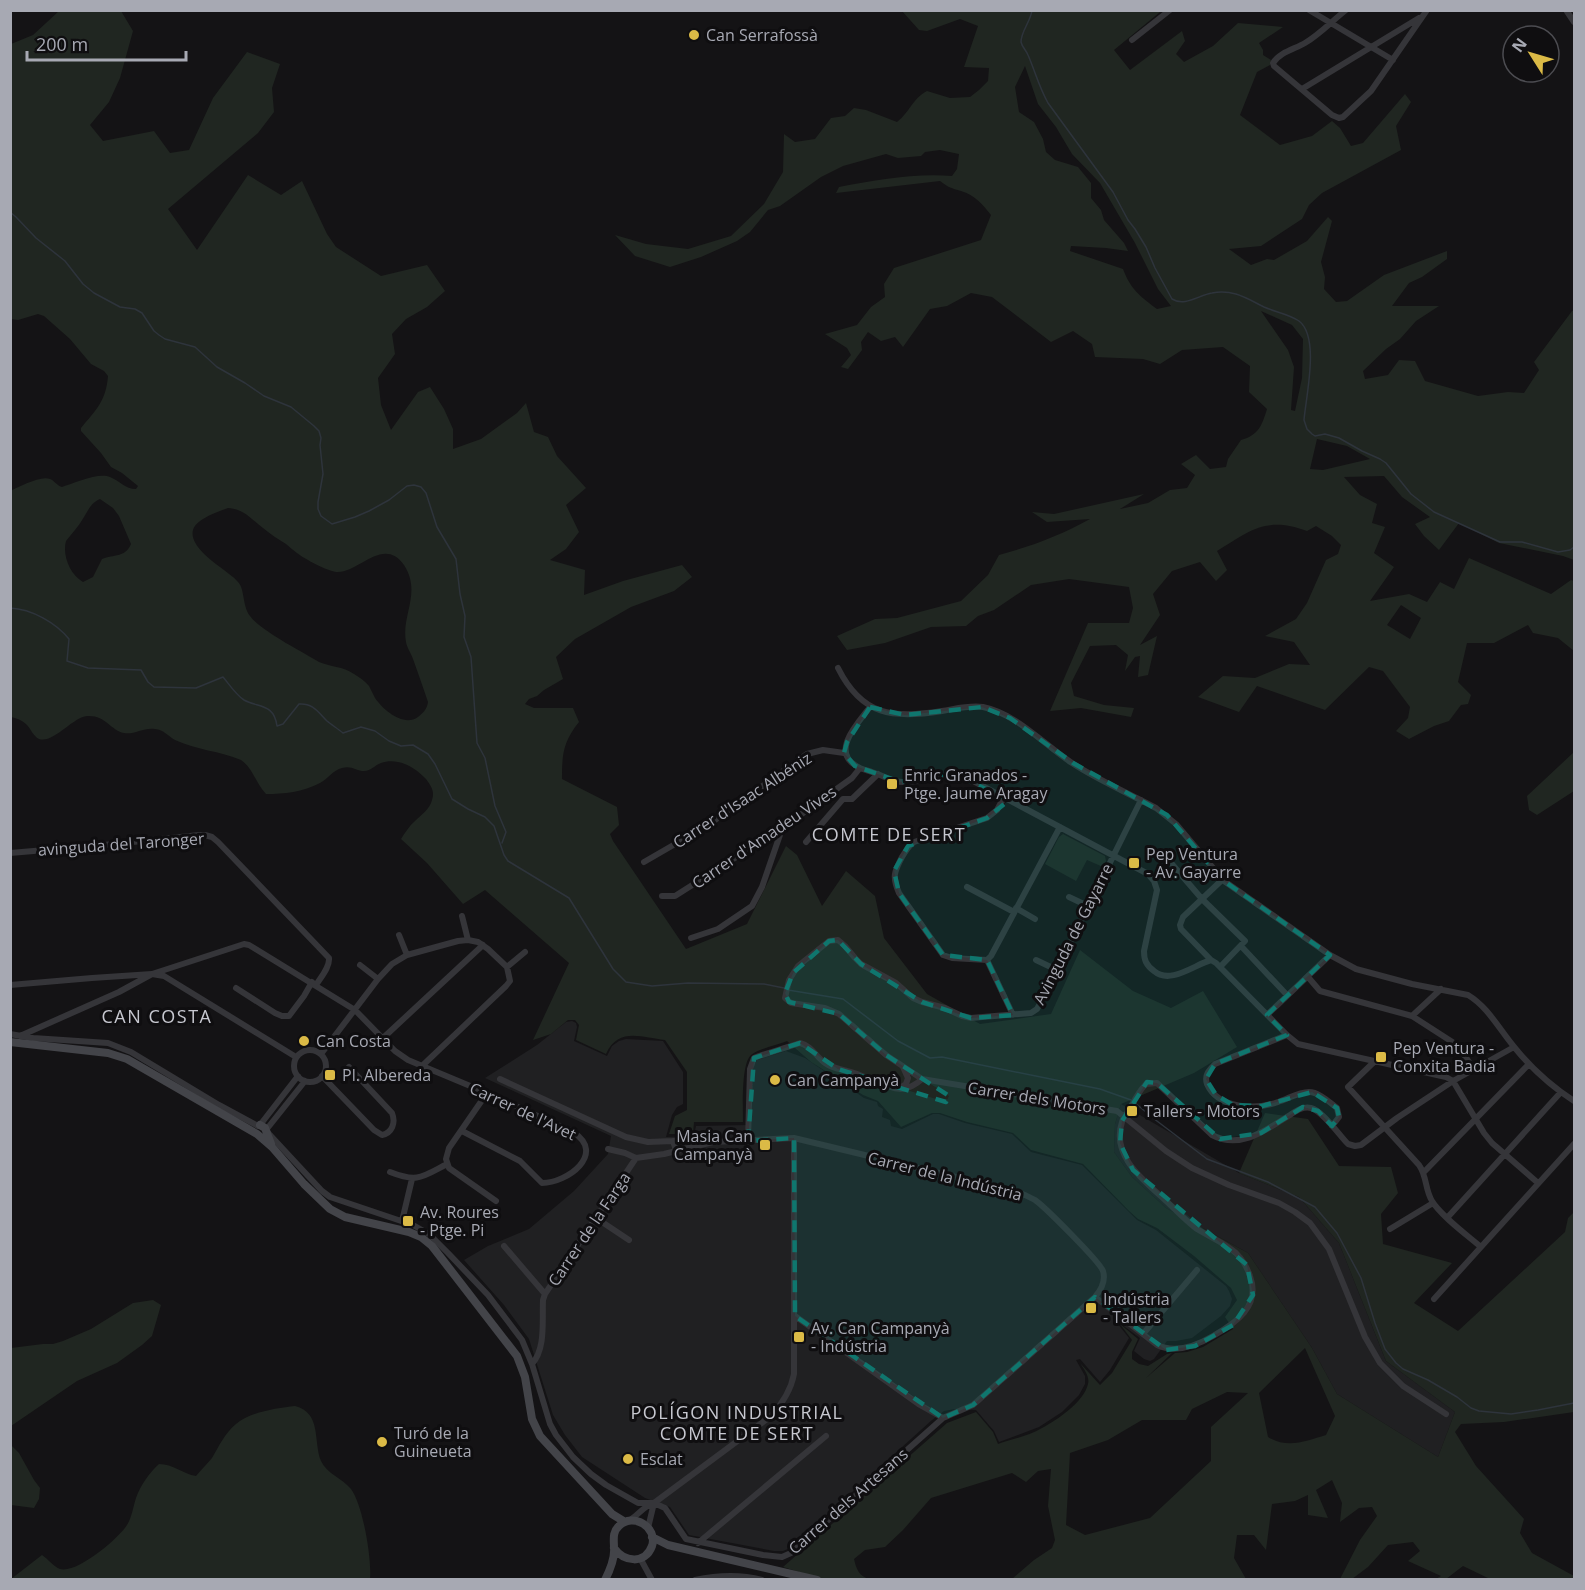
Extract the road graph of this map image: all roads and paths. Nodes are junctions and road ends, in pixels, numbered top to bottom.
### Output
1 (1170, 10) edge
2 (1309, 10) edge
3 (1346, 10) edge
4 (1566, 10) edge
5 (1425, 14) edge
6 (1575, 21) edge
7 (1330, 23) junction
8 (1132, 40) dead end
9 (1371, 47) junction
10 (1393, 60) junction
11 (1302, 89) junction
12 (838, 668) dead end
13 (870, 707) junction
14 (844, 753) junction
15 (860, 768) junction
16 (878, 774) junction
17 (1004, 797) junction
18 (1141, 800) junction
19 (1060, 827) junction
20 (782, 828) junction
21 (806, 842) dead end
22 (10, 853) edge
23 (1113, 856) junction
24 (1164, 856) dead end
25 (644, 862) dead end
26 (1223, 879) junction
27 (967, 887) dead end
28 (662, 896) dead end
29 (1069, 897) dead end
30 (1202, 899) junction
31 (1088, 906) junction
32 (1015, 910) junction
33 (462, 916) dead end
34 (1035, 919) dead end
35 (399, 935) dead end
36 (691, 938) dead end
37 (468, 940) junction
38 (483, 945) junction
39 (1241, 946) junction
40 (525, 952) dead end
41 (407, 955) junction
42 (1330, 955) junction
43 (987, 960) junction
44 (1036, 960) dead end
45 (1211, 960) junction
46 (360, 965) dead end
47 (507, 967) junction
48 (1220, 967) junction
49 (1057, 970) junction
50 (152, 974) junction
51 (1308, 977) junction
52 (378, 979) junction
53 (314, 984) junction
54 (10, 985) edge
55 (236, 988) dead end
56 (1441, 989) junction
57 (1287, 996) junction
58 (355, 1010) junction
59 (1013, 1015) junction
60 (1267, 1015) junction
61 (1412, 1016) junction
62 (44, 1025) junction
63 (10, 1034) edge
64 (20, 1035) junction
65 (1287, 1035) junction
66 (45, 1038) junction
67 (383, 1038) junction
68 (10, 1042) edge
69 (1514, 1047) junction
70 (321, 1054) junction
71 (296, 1057) junction
72 (1375, 1061) junction
73 (1529, 1064) junction
74 (422, 1066) junction
75 (903, 1066) junction
76 (349, 1067) dead end
77 (1474, 1069) junction
78 (298, 1076) junction
79 (322, 1077) junction
80 (500, 1079) dead end
81 (922, 1079) junction
82 (304, 1081) junction
83 (1453, 1081) junction
84 (900, 1089) junction
85 (1562, 1092) junction
86 (488, 1093) junction
87 (1575, 1101) edge
88 (1125, 1117) junction
89 (1476, 1118) junction
90 (1332, 1126) junction
91 (1385, 1127) junction
92 (260, 1129) junction
93 (462, 1131) junction
94 (794, 1138) junction
95 (673, 1141) junction
96 (748, 1141) junction
97 (713, 1142) junction
98 (1575, 1144) edge
99 (608, 1149) dead end
100 (676, 1150) junction
101 (1504, 1154) junction
102 (636, 1158) junction
103 (447, 1164) junction
104 (390, 1172) dead end
105 (1424, 1172) junction
106 (412, 1179) junction
107 (1538, 1183) junction
108 (496, 1201) dead end
109 (1433, 1203) junction
110 (596, 1218) junction
111 (1447, 1218) junction
112 (401, 1225) junction
113 (1390, 1229) dead end
114 (629, 1240) dead end
115 (504, 1246) dead end
116 (1481, 1247) junction
117 (1197, 1270) dead end
118 (545, 1294) junction
119 (1095, 1297) junction
120 (1434, 1299) dead end
121 (795, 1316) junction
122 (1143, 1334) junction
123 (532, 1364) junction
124 (1446, 1414) dead end
125 (943, 1418) junction
126 (826, 1436) dead end
127 (654, 1503) junction
128 (612, 1514) junction
129 (628, 1521) junction
130 (648, 1527) junction
131 (615, 1531) junction
132 (652, 1537) junction
133 (699, 1543) junction
134 (668, 1545) junction
135 (614, 1548) junction
136 (650, 1550) junction
137 (640, 1558) junction
138 (628, 1559) junction
139 (610, 1570) junction
140 (605, 1580) edge
141 (652, 1580) edge
142 (695, 1580) edge
143 (762, 1580) edge
144 (817, 1580) edge

1 - 8 street
2 - 7 street
3 - 7 street
4 - 6 street
5 - 9 street
5 - 10 street
7 - 9 street
7 - 11 street
9 - 10 street
9 - 11 street
10 - 11 street
12 - 13 street
13 - 14 street
13 - 18 street
14 - 15 street
14 - 25 street, Carrer d'Isaac Albéniz
15 - 16 street
15 - 20 street, Carrer d'Amadeu Vives
16 - 17 street
16 - 21 street
17 - 19 street
17 - 43 street
18 - 23 street, Avinguda de Gayarre
18 - 26 street
19 - 23 street
19 - 32 street
20 - 28 street, Carrer d'Amadeu Vives
20 - 36 street
22 - 53 street, avinguda del Taronger
23 - 31 street, Avinguda de Gayarre
23 - 45 street
24 - 30 street
26 - 30 street
26 - 42 street
27 - 32 street
29 - 31 street
30 - 39 street
30 - 45 street
31 - 49 street, Avinguda de Gayarre
32 - 34 street
32 - 43 street
33 - 37 street
35 - 41 street
37 - 38 street
37 - 41 street
38 - 47 street
38 - 67 street
39 - 48 street
39 - 57 street
40 - 47 street
41 - 52 street
42 - 51 street
42 - 56 street
43 - 59 street
44 - 49 street
45 - 48 street
46 - 52 street
47 - 74 street
48 - 60 street
49 - 59 street, Avinguda de Gayarre
50 - 53 street, Carrer de l'Avet
50 - 54 street
50 - 62 street
50 - 71 street
51 - 57 street
51 - 61 street
52 - 58 street
53 - 55 street
53 - 58 street, Carrer de l'Avet
56 - 61 street
56 - 69 street
57 - 60 street
58 - 67 street, Carrer de l'Avet
58 - 70 street
59 - 75 street, Avinguda de Gayarre
60 - 65 street
61 - 77 street
62 - 64 street
62 - 66 street
63 - 64 street
64 - 66 street
65 - 72 street
65 - 90 street
66 - 92 street
67 - 74 street, Carrer de l'Avet
68 - 92 street
69 - 73 street
69 - 77 street
70 - 71 street
70 - 79 street
71 - 78 street
72 - 83 street
72 - 91 street
73 - 85 street
73 - 89 street
74 - 86 street, Carrer de l'Avet
75 - 81 street, Avinguda de Gayarre
75 - 84 street
76 - 79 street
77 - 83 street
78 - 82 street
78 - 92 street
79 - 82 street
80 - 95 street, Carrer de la Indústria
81 - 84 street
81 - 88 street, Carrer dels Motors
82 - 92 street
83 - 89 street
83 - 91 street
84 - 96 street
85 - 87 street
85 - 101 street
86 - 93 street
86 - 93 street, Carrer de l'Avet
88 - 90 street
88 - 122 street
88 - 124 street, Carrer dels Motors
89 - 101 street
89 - 105 street
90 - 91 street
91 - 105 street
92 - 112 street
92 - 112 street
93 - 103 street
94 - 96 street, Carrer de la Indústria
94 - 119 street, Carrer de la Indústria
94 - 121 street
95 - 97 street, Carrer de la Indústria
95 - 100 street
96 - 97 street, Carrer de la Indústria
97 - 100 street, Carrer de la Indústria
98 - 107 street
99 - 102 street, Carrer de la Farga
100 - 102 street, Carrer de la Indústria
101 - 107 street
101 - 111 street
102 - 110 street, Carrer de la Farga
103 - 106 street
103 - 108 street
104 - 106 street
105 - 109 street
106 - 112 street
107 - 116 street
109 - 111 street
109 - 113 street
110 - 114 street
110 - 118 street, Carrer de la Farga
111 - 116 street
112 - 123 street
112 - 128 street
115 - 118 street
116 - 120 street
117 - 122 street
118 - 123 street, Carrer de la Farga
119 - 122 street
119 - 125 street
121 - 125 street
121 - 127 street
123 - 127 street
125 - 133 street, Carrer dels Artesans
126 - 133 street
127 - 129 street
127 - 130 street
127 - 133 street, Carrer dels Artesans
128 - 129 street
128 - 131 street
129 - 130 street
129 - 131 street
130 - 132 street
131 - 135 street
132 - 134 street
132 - 136 street
134 - 136 street
134 - 144 street
135 - 138 street
135 - 139 street
136 - 137 street
137 - 138 street
137 - 141 street
138 - 139 street
139 - 140 street
142 - 143 street

